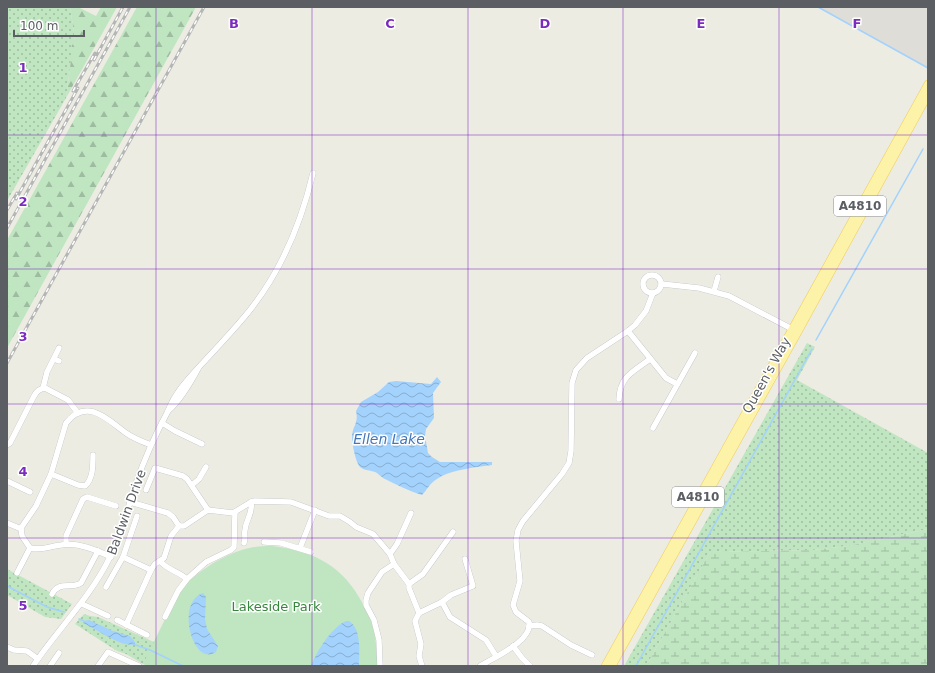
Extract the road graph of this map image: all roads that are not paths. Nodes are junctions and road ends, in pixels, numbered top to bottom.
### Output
1 (928, 84) edge
2 (928, 95) edge
3 (313, 173) dead end
4 (718, 277) dead end
5 (662, 284) junction
6 (714, 291) junction
7 (653, 293) junction
8 (628, 331) junction
9 (795, 331) junction
10 (59, 348) dead end
11 (695, 353) dead end
12 (650, 359) junction
13 (677, 384) junction
14 (43, 388) junction
15 (619, 399) dead end
16 (77, 412) junction
17 (162, 423) junction
18 (652, 428) dead end
19 (202, 444) dead end
20 (7, 445) edge
21 (151, 445) junction
22 (93, 455) dead end
23 (206, 467) dead end
24 (50, 474) junction
25 (7, 481) edge
26 (192, 485) junction
27 (146, 490) dead end
28 (30, 492) dead end
29 (130, 502) junction
30 (251, 502) junction
31 (116, 506) dead end
32 (208, 510) junction
33 (315, 510) junction
34 (235, 512) junction
35 (411, 513) dead end
36 (137, 516) dead end
37 (7, 523) edge
38 (179, 526) junction
39 (21, 528) junction
40 (453, 532) dead end
41 (264, 542) dead end
42 (244, 543) dead end
43 (66, 544) junction
44 (30, 548) junction
45 (300, 548) junction
46 (98, 551) junction
47 (311, 552) dead end
48 (390, 554) junction
49 (111, 557) junction
50 (123, 557) junction
51 (465, 559) dead end
52 (160, 561) junction
53 (394, 564) junction
54 (151, 570) junction
55 (17, 573) dead end
56 (187, 579) junction
57 (409, 584) junction
58 (106, 587) dead end
59 (52, 594) dead end
60 (442, 602) junction
61 (82, 604) junction
62 (419, 613) junction
63 (108, 616) dead end
64 (165, 617) dead end
65 (117, 620) dead end
66 (126, 624) junction
67 (529, 626) junction
68 (147, 635) dead end
69 (513, 646) junction
70 (7, 647) edge
71 (60, 653) dead end
72 (592, 655) dead end
73 (496, 656) junction
74 (38, 659) junction
75 (33, 666) edge
76 (50, 666) edge
77 (98, 666) edge
78 (139, 666) edge
79 (380, 666) edge
80 (422, 666) edge
81 (480, 666) edge
82 (530, 666) edge
83 (605, 666) edge
84 (612, 666) edge

1 - 9 main road, Queen's Way / A4810
2 - 9 main road, Queen's Way / A4810
3 - 17 street, Baldwin Drive
4 - 6 street
5 - 6 street
5 - 7 street
5 - 7 street
6 - 9 street
7 - 8 street
8 - 12 street
8 - 67 street
9 - 83 main road, Queen's Way / A4810
9 - 84 main road, Queen's Way / A4810
10 - 14 street
11 - 13 street
12 - 13 street
12 - 15 street
13 - 18 street
14 - 16 street
14 - 20 street
16 - 21 street
16 - 24 street
17 - 19 street
17 - 21 street, Baldwin Drive
21 - 29 street, Baldwin Drive
22 - 24 street
23 - 26 street
24 - 39 street
25 - 28 street
26 - 27 street
26 - 32 street
29 - 38 street
29 - 49 street, Baldwin Drive
30 - 33 street
30 - 34 street
30 - 42 street
31 - 43 street
32 - 34 street
32 - 38 street
33 - 45 street
33 - 48 street
34 - 56 street
35 - 48 street
36 - 50 street
37 - 39 street
38 - 52 street
39 - 44 street
40 - 57 street
41 - 45 street
43 - 44 street
43 - 46 street
44 - 55 street
45 - 47 street
46 - 49 street
46 - 59 street
48 - 53 street
49 - 61 street, Baldwin Drive
50 - 54 street
50 - 58 street
51 - 60 street
52 - 54 street
52 - 56 street
53 - 57 street
53 - 79 street
54 - 66 street
56 - 64 street
57 - 62 street
60 - 62 street
60 - 73 street
61 - 63 street
61 - 74 street, Baldwin Drive
62 - 80 street
65 - 66 street
66 - 68 street
67 - 69 street
67 - 72 street
69 - 73 street
69 - 82 street
70 - 74 street
71 - 76 street
73 - 81 street
74 - 75 street, Baldwin Drive
77 - 78 street

